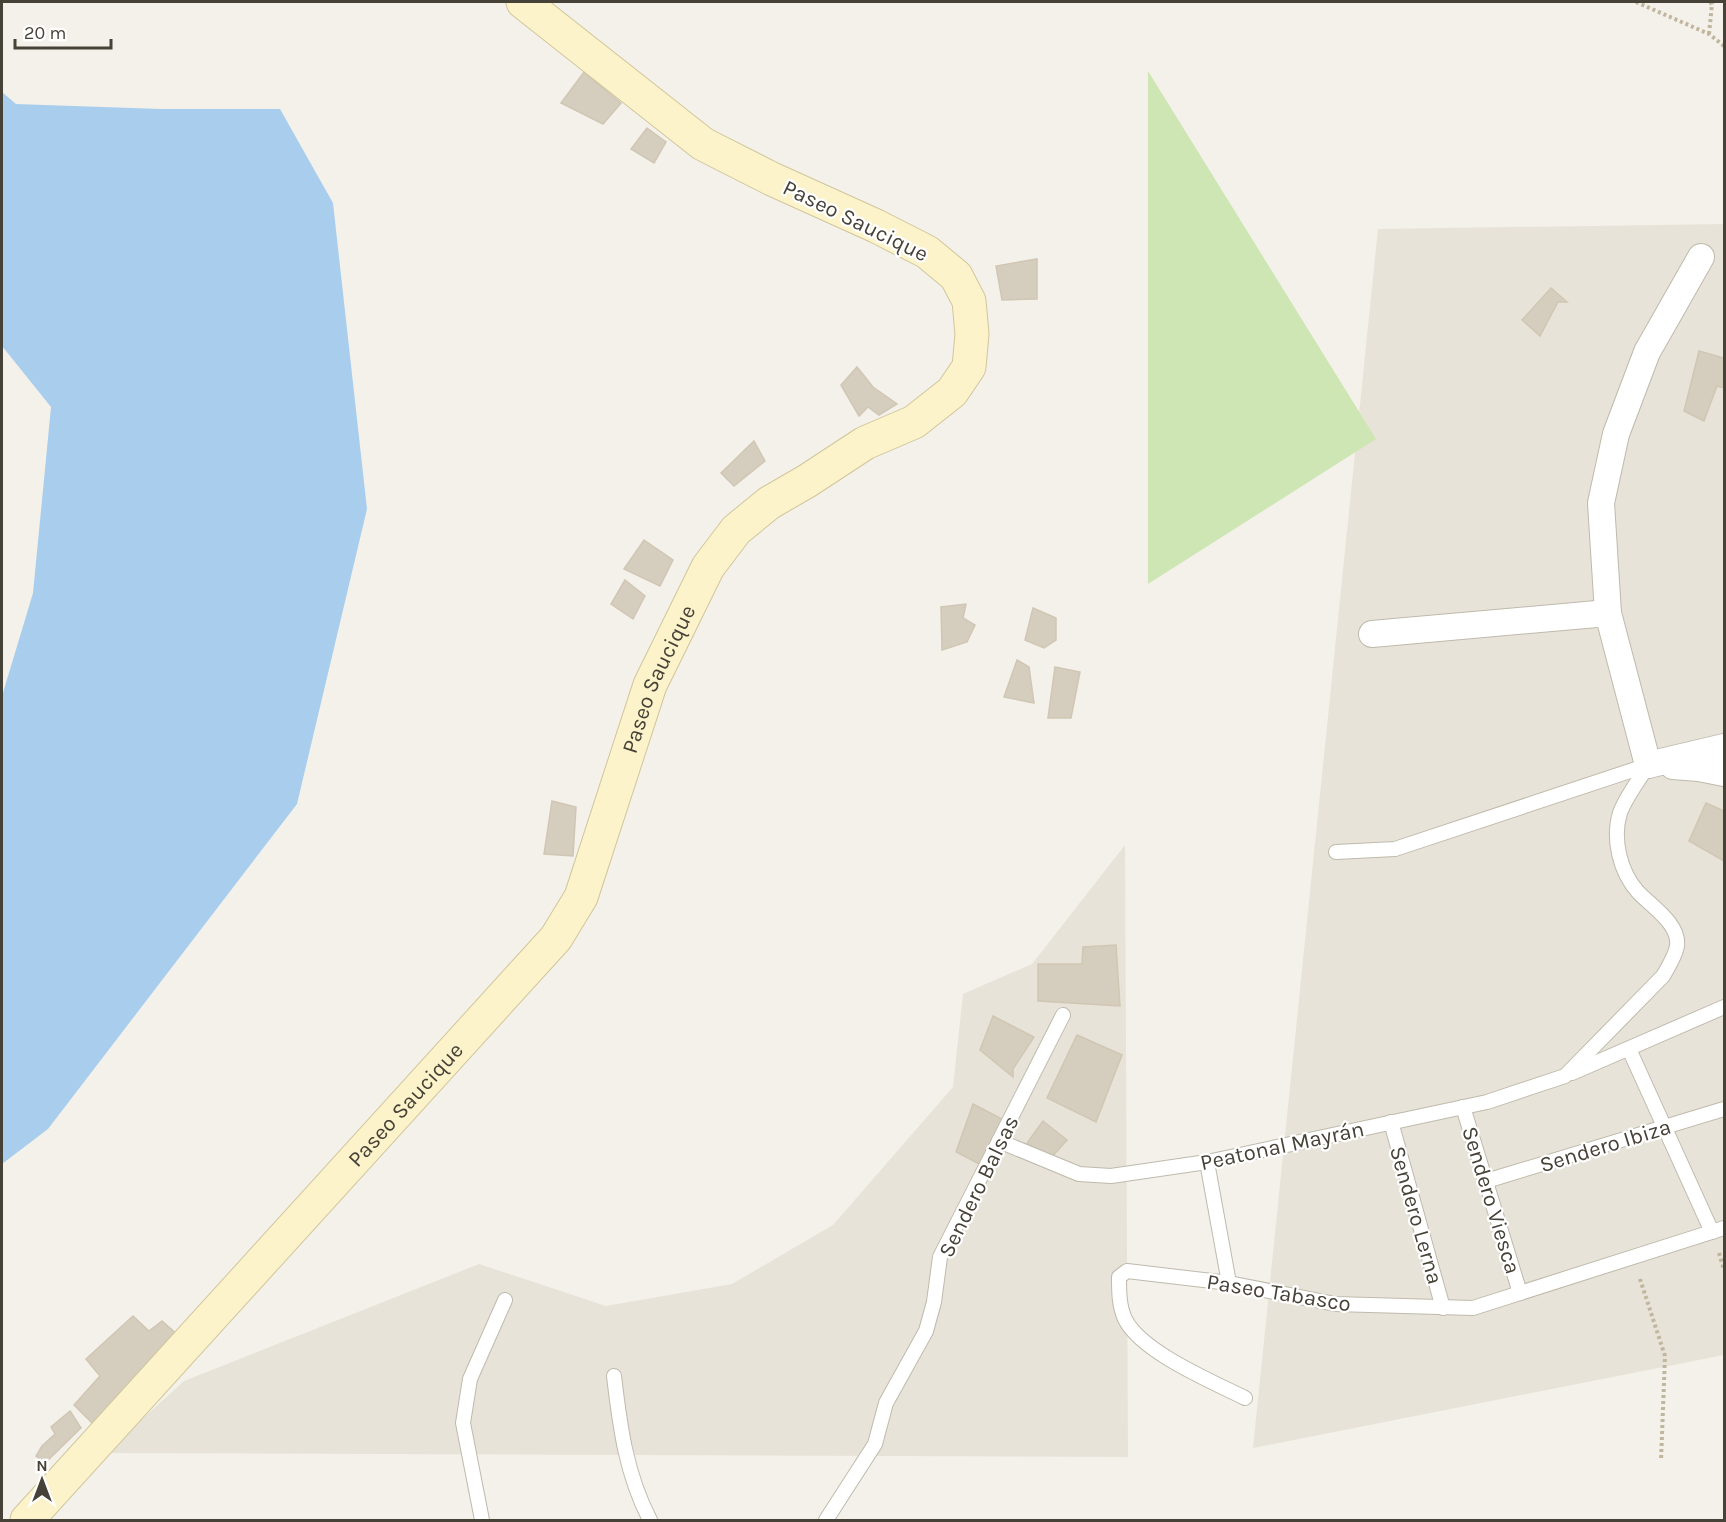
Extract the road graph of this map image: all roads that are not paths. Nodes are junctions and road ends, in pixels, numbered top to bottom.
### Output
1 (523, 2) edge
2 (1701, 257) dead end
3 (1608, 613) junction
4 (1372, 634) dead end
5 (1725, 747) edge
6 (1648, 765) junction
7 (1725, 773) edge
8 (1336, 852) dead end
9 (1725, 1007) edge
10 (1063, 1015) dead end
11 (1629, 1049) junction
12 (1565, 1076) junction
13 (1463, 1107) junction
14 (1725, 1109) edge
15 (1391, 1122) junction
16 (1664, 1127) junction
17 (999, 1141) junction
18 (1207, 1162) junction
19 (1486, 1181) junction
20 (1718, 1230) edge
21 (1229, 1283) junction
22 (1520, 1293) junction
23 (505, 1300) dead end
24 (1443, 1308) junction
25 (614, 1376) dead end
26 (1245, 1398) dead end
27 (27, 1521) edge
28 (482, 1521) edge
29 (650, 1521) edge
30 (825, 1521) edge

1 - 27 street, Paseo Saucique
2 - 3 street
3 - 4 street
3 - 6 street
5 - 6 street
6 - 7 street
6 - 8 lane
6 - 12 lane, Peatonal Mayrán
9 - 11 lane, Peatonal Mayrán
10 - 17 lane, Sendero Balsas
11 - 12 lane, Peatonal Mayrán
11 - 16 lane
12 - 13 lane, Peatonal Mayrán
13 - 15 lane, Peatonal Mayrán
13 - 19 lane, Sendero Viesca
14 - 16 lane, Sendero Ibiza
15 - 18 lane, Peatonal Mayrán
15 - 24 lane, Sendero Lerna
16 - 19 lane, Sendero Ibiza
16 - 20 lane
17 - 18 lane, Peatonal Mayrán
17 - 30 lane, Sendero Balsas
18 - 21 lane
19 - 22 lane, Sendero Viesca
20 - 22 lane, Paseo Tabasco
21 - 24 lane, Paseo Tabasco
21 - 26 lane, Paseo Tabasco
22 - 24 lane, Paseo Tabasco
23 - 28 lane
25 - 29 lane

